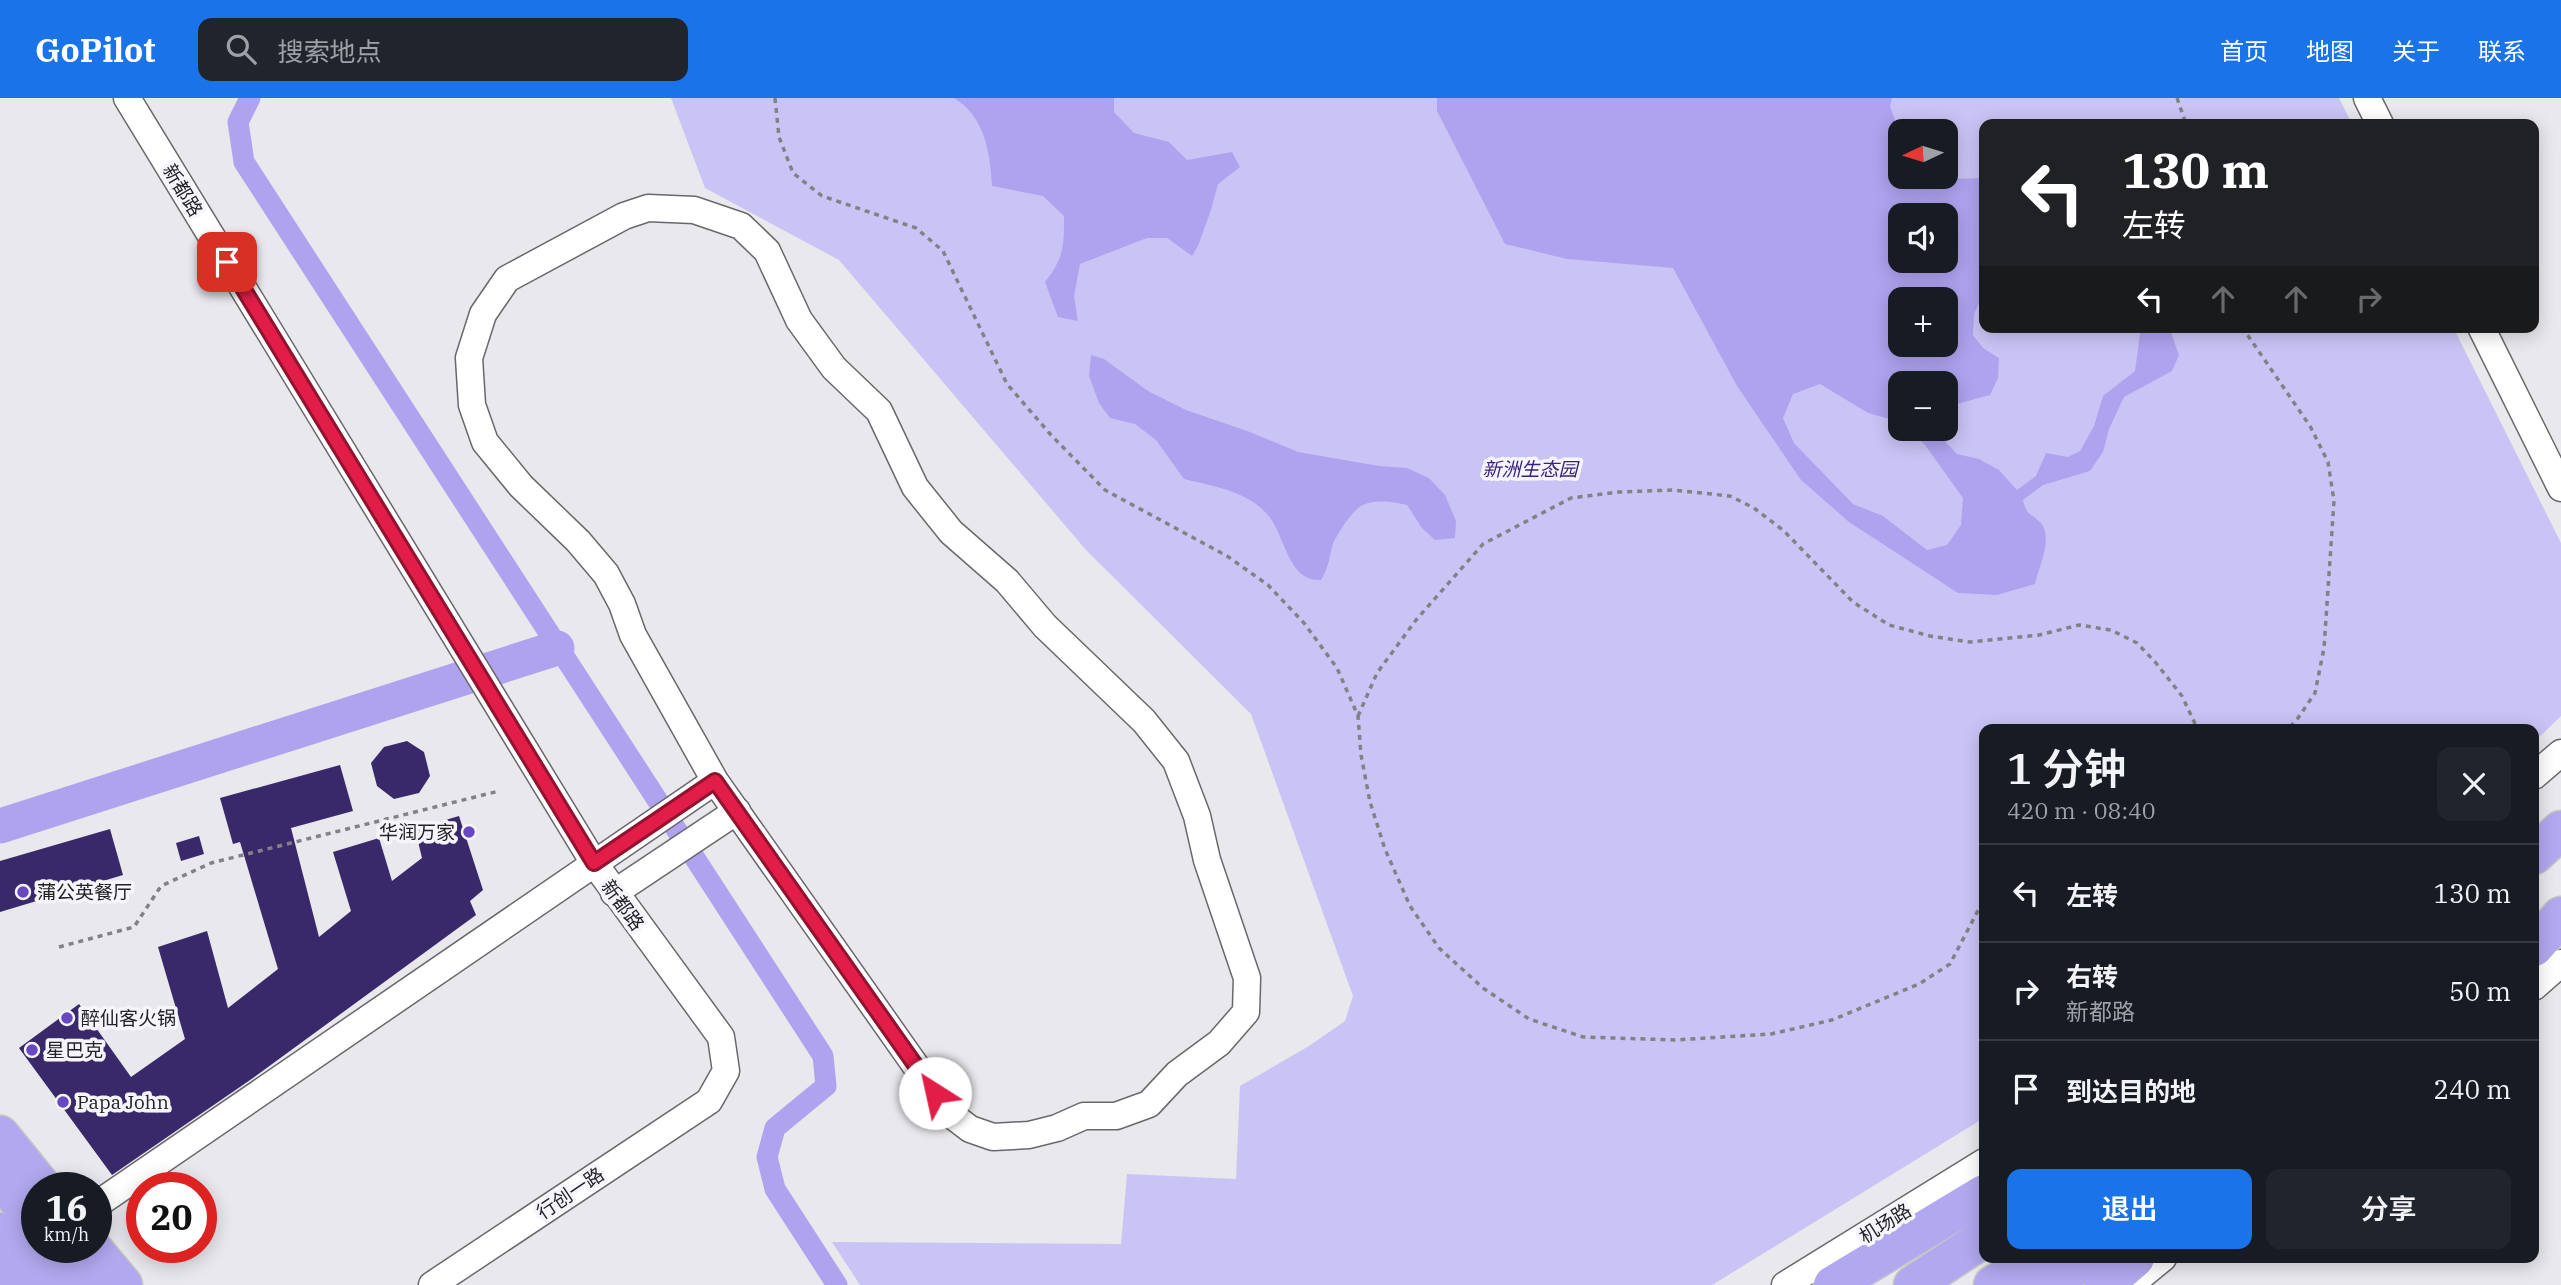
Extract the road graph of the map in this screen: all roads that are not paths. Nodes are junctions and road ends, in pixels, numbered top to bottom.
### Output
1 (127, 98) edge
2 (2484, 333) edge
3 (2561, 488) edge
4 (2561, 753) edge
5 (2539, 772) edge
6 (708, 786) junction
7 (729, 816) junction
8 (2561, 828) edge
9 (2539, 841) edge
10 (2539, 850) edge
11 (594, 863) junction
12 (614, 893) junction
13 (2561, 900) edge
14 (2561, 916) edge
15 (2539, 918) edge
16 (2539, 941) edge
17 (2561, 963) edge
18 (2539, 983) edge
19 (709, 1101) joint
20 (0, 1135) edge
21 (1979, 1165) edge
22 (30, 1172) edge
23 (0, 1177) edge
24 (112, 1194) edge
25 (1979, 1197) edge
26 (21, 1204) edge
27 (0, 1231) edge
28 (1979, 1241) edge
29 (0, 1250) edge
30 (67, 1263) edge
31 (105, 1263) edge
32 (2030, 1263) edge
33 (2081, 1263) edge
34 (2129, 1263) edge
35 (2158, 1263) edge
36 (41, 1285) edge
37 (85, 1285) edge
38 (123, 1285) edge
39 (432, 1285) edge
40 (1785, 1285) edge
41 (1833, 1285) edge
42 (1913, 1285) edge
43 (1993, 1285) edge
44 (2047, 1285) edge
45 (2104, 1285) edge
46 (2130, 1285) edge

1 - 11 street, 新都路
2 - 3 street
4 - 5 street
6 - 7 street
6 - 7 street
6 - 11 street
7 - 12 street
8 - 9 highway
8 - 10 highway
11 - 12 street, 新都路
11 - 24 street
12 - 19 street, 新都路
13 - 15 highway
14 - 16 highway
17 - 18 street
19 - 39 street, 行创一路
20 - 22 highway
21 - 40 street, 机场路
23 - 26 highway
25 - 41 highway
27 - 36 highway
28 - 42 highway
29 - 36 highway
30 - 37 highway
31 - 38 highway
32 - 43 highway
33 - 44 highway
34 - 45 highway
35 - 46 street

